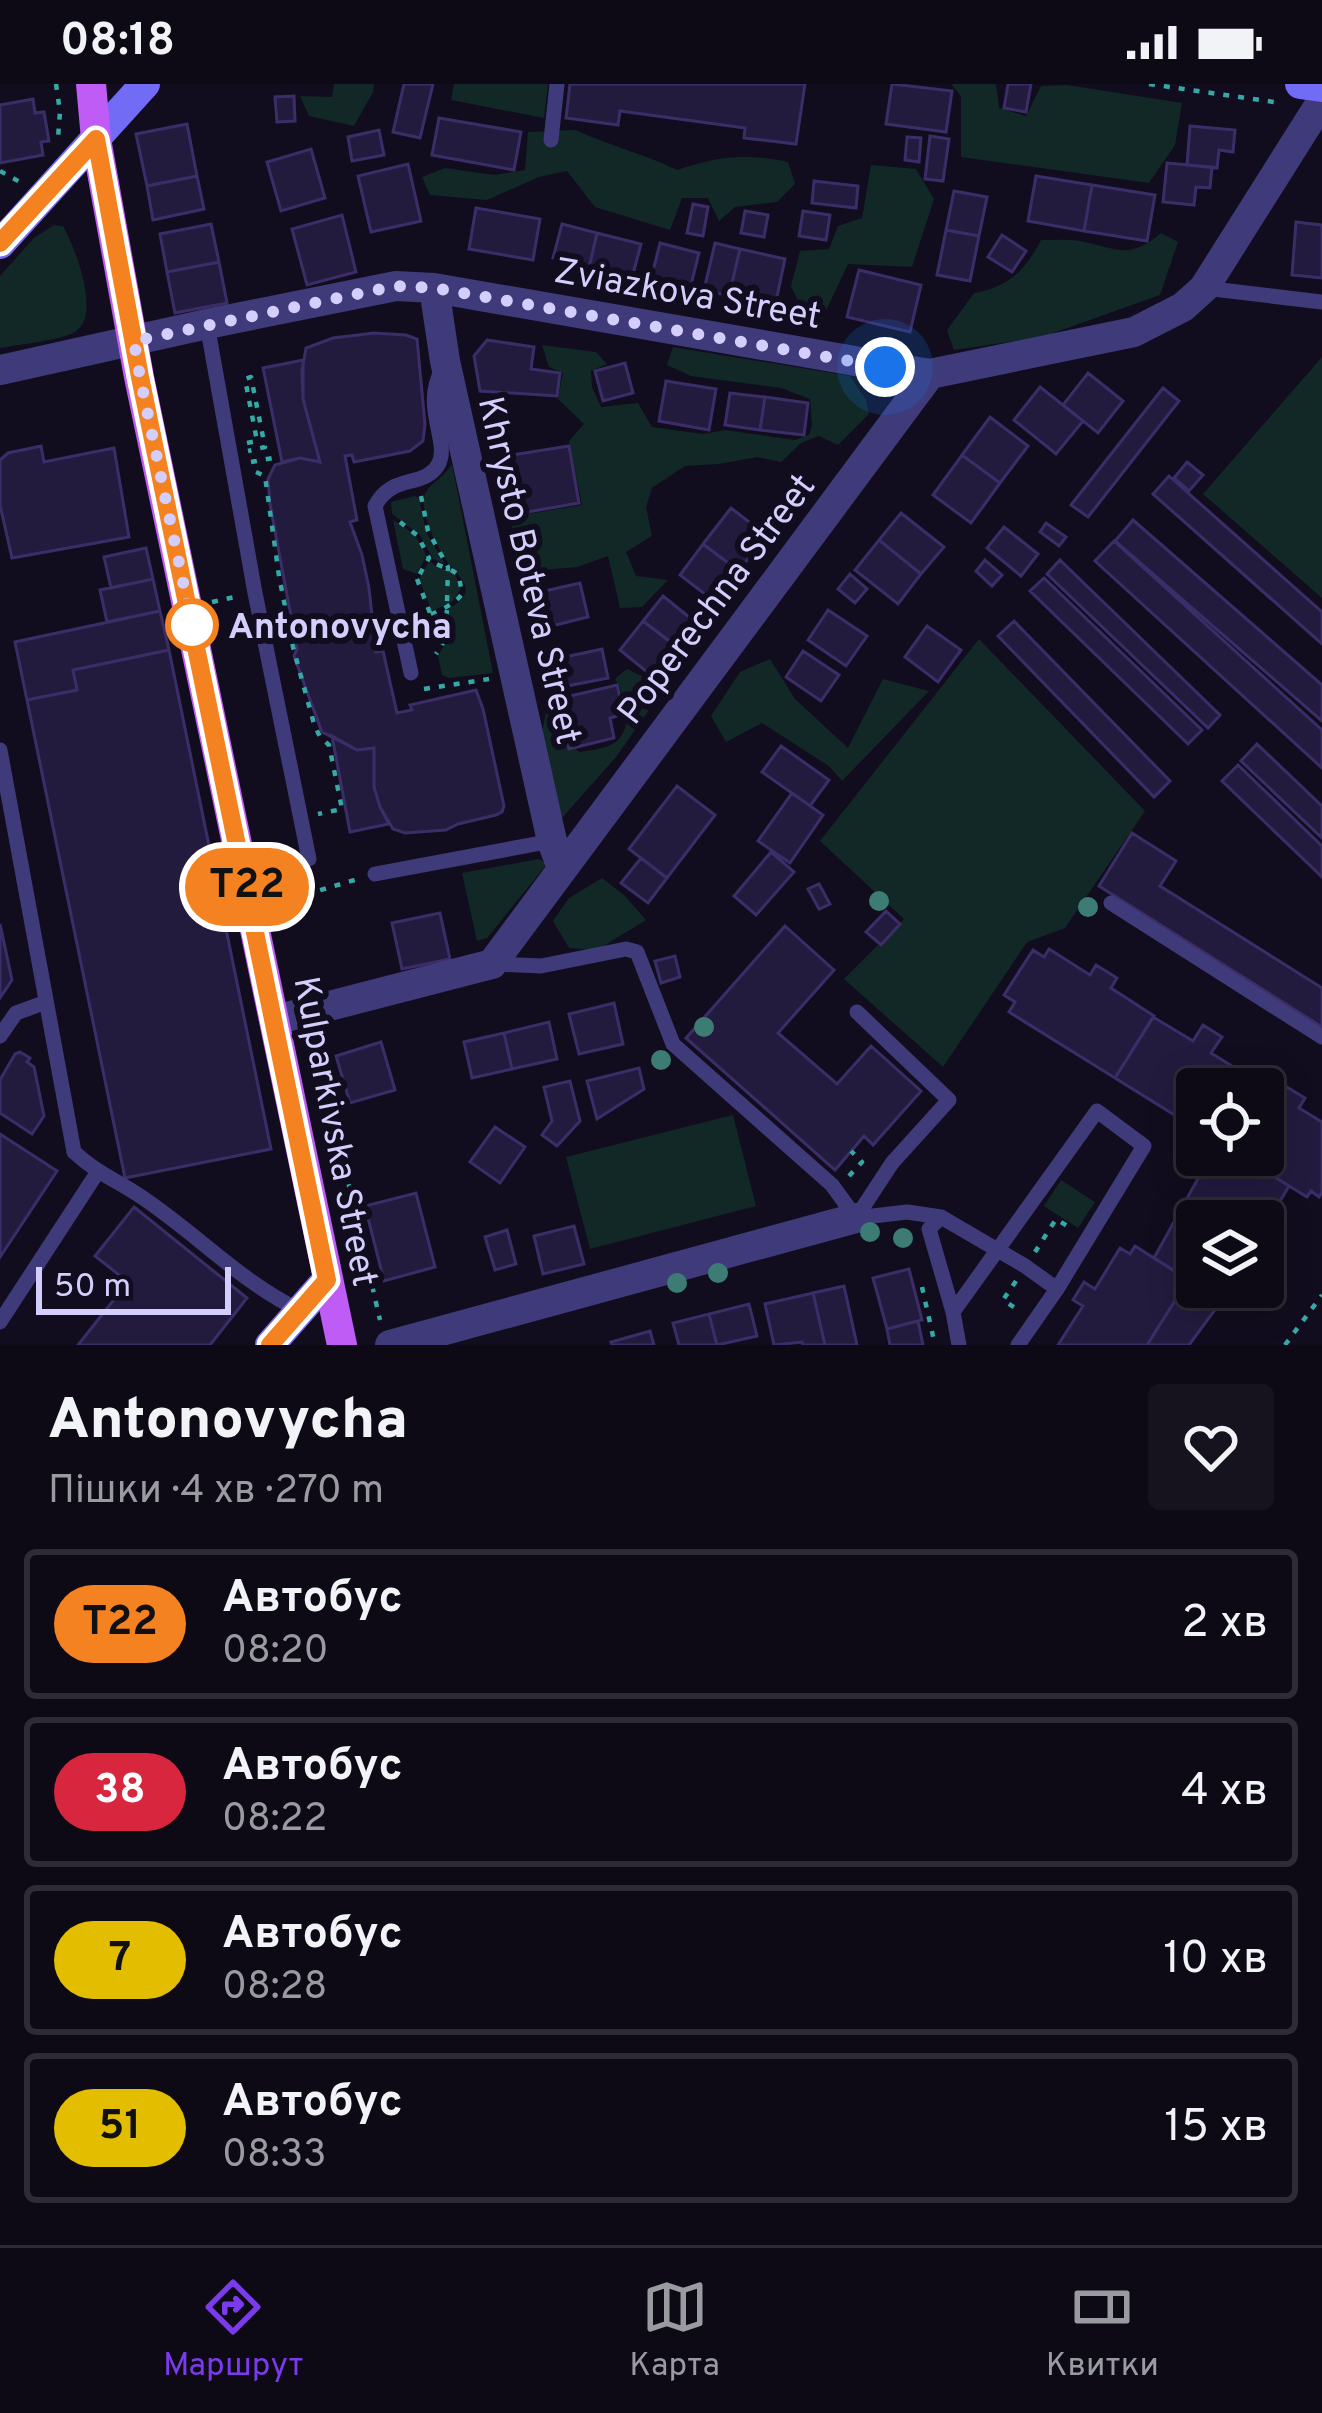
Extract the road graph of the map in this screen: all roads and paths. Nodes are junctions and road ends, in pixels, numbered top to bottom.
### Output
1 (56, 84) edge
2 (91, 84) edge
3 (145, 84) edge
4 (557, 84) edge
5 (1149, 84) edge
6 (1315, 95) edge
7 (96, 139) junction
8 (551, 140) dead end
9 (55, 154) dead end
10 (0, 171) edge
11 (20, 182) dead end
12 (0, 244) edge
13 (434, 288) junction
14 (1204, 288) junction
15 (1322, 302) edge
16 (207, 324) junction
17 (134, 341) junction
18 (445, 362) junction
19 (0, 370) edge
20 (930, 374) junction
21 (248, 451) junction
22 (250, 462) junction
23 (266, 476) junction
24 (418, 479) junction
25 (390, 516) dead end
26 (429, 558) junction
27 (448, 567) junction
28 (408, 572) dead end
29 (417, 579) junction
30 (446, 607) junction
31 (431, 614) junction
32 (412, 626) dead end
33 (436, 654) dead end
34 (411, 673) joint
35 (475, 682) dead end
36 (0, 750) edge
37 (301, 818) junction
38 (556, 854) junction
39 (309, 859) dead end
40 (375, 874) joint
41 (1111, 903) dead end
42 (270, 905) dead end
43 (492, 964) junction
44 (46, 1002) junction
45 (325, 1005) junction
46 (856, 1012) dead end
47 (275, 1020) junction
48 (0, 1036) edge
49 (1322, 1036) edge
50 (851, 1151) dead end
51 (862, 1162) dead end
52 (97, 1173) junction
53 (856, 1217) junction
54 (941, 1217) junction
55 (998, 1250) junction
56 (327, 1280) junction
57 (1057, 1289) junction
58 (1322, 1295) edge
59 (299, 1310) junction
60 (953, 1312) junction
61 (0, 1322) edge
62 (387, 1340) edge
63 (271, 1345) edge
64 (342, 1345) edge
65 (959, 1345) edge
66 (1018, 1345) edge
67 (1285, 1345) edge

1 - 9 path
2 - 7 main road, Kulparkivska Street
3 - 7 main road
4 - 8 lane
5 - 6 path
6 - 14 street, Zviazkova Street
7 - 12 main road
7 - 17 main road, Kulparkivska Street
10 - 11 path
13 - 16 street, Zviazkova Street
13 - 18 street, Khrysto Boteva Street
13 - 20 street, Zviazkova Street
14 - 15 lane
14 - 20 street, Zviazkova Street
16 - 17 street, Zviazkova Street
16 - 37 lane
17 - 19 street, Zviazkova Street
17 - 47 main road, Kulparkivska Street
18 - 24 lane
18 - 38 street, Khrysto Boteva Street
20 - 38 street, Poperechna Street
21 - 21 path
21 - 22 path
22 - 23 path
22 - 23 path
23 - 37 path
24 - 27 path
24 - 34 lane
25 - 26 path
26 - 27 path
26 - 29 path
27 - 30 path
27 - 30 path
28 - 29 path
29 - 31 path
30 - 31 path
30 - 33 path
31 - 32 path
34 - 35 path
36 - 44 lane
37 - 39 lane
38 - 40 lane
38 - 43 street, Poperechna Street
40 - 42 path
41 - 49 lane
43 - 45 street
43 - 53 lane
44 - 48 lane
44 - 52 lane
45 - 47 street
45 - 62 path
46 - 53 lane
47 - 56 main road, Kulparkivska Street
50 - 51 path
52 - 59 lane
52 - 61 lane
53 - 54 lane
53 - 62 street
54 - 55 lane
54 - 60 lane
55 - 57 lane
55 - 57 lane
55 - 60 lane
56 - 59 main road
56 - 64 main road, Kulparkivska Street
57 - 66 lane
58 - 67 path
59 - 63 main road
60 - 65 lane

